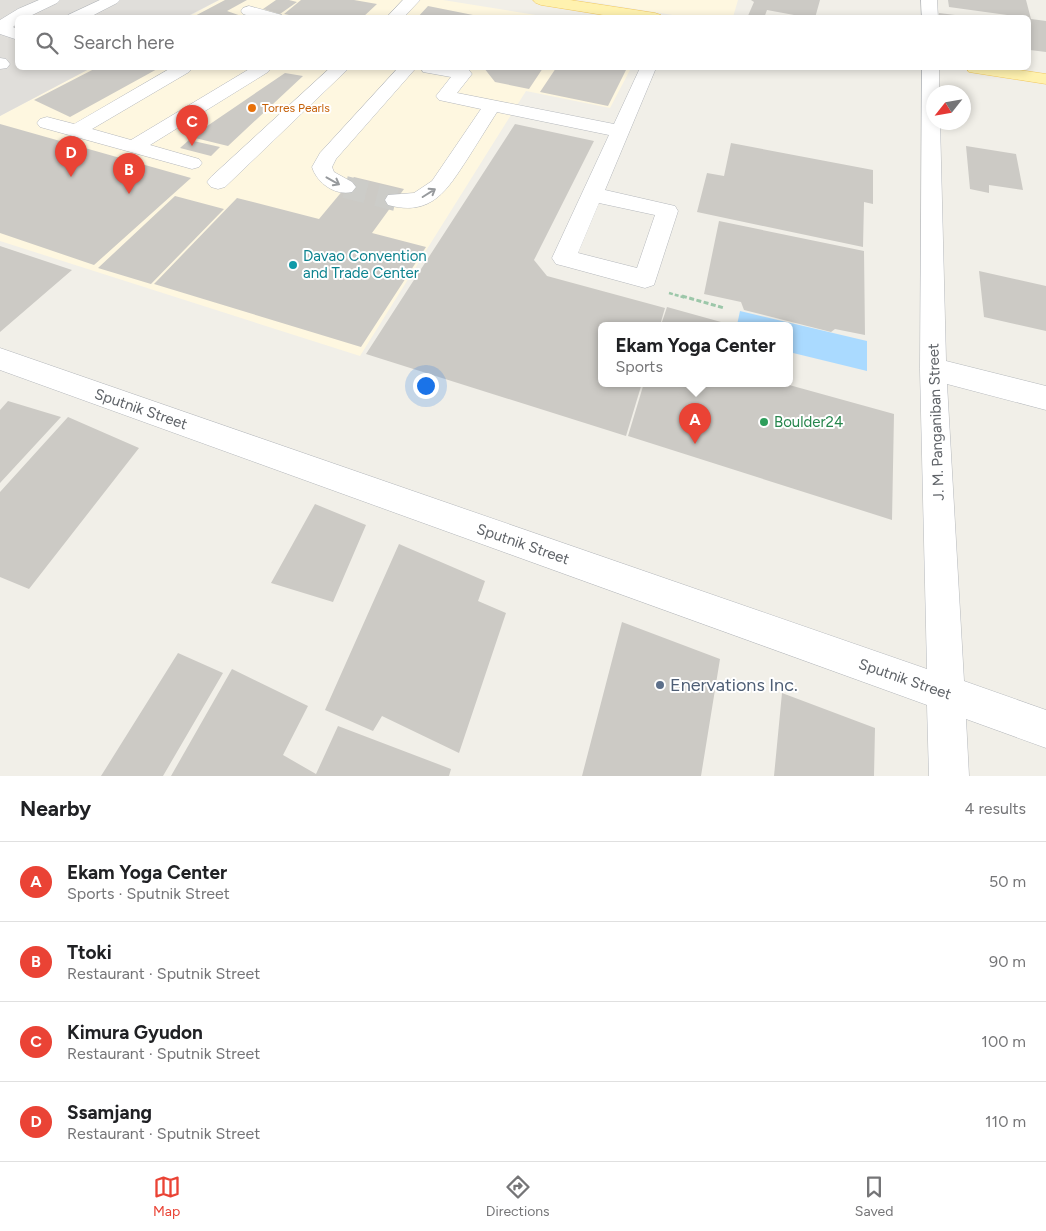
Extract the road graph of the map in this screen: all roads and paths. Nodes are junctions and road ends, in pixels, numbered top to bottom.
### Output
1 (52, 0) edge
2 (112, 0) edge
3 (264, 0) edge
4 (412, 0) edge
5 (541, 0) edge
6 (929, 0) edge
7 (19, 15) edge
8 (80, 15) edge
9 (264, 15) edge
10 (397, 15) edge
11 (636, 15) edge
12 (930, 15) edge
13 (15, 18) edge
14 (9, 35) edge
15 (180, 70) edge
16 (259, 70) edge
17 (338, 70) edge
18 (405, 70) edge
19 (440, 70) edge
20 (647, 70) edge
21 (930, 70) edge
22 (987, 70) edge
23 (1046, 80) edge
24 (492, 106) junction
25 (47, 123) dead end
26 (76, 131) junction
27 (620, 131) junction
28 (133, 147) junction
29 (192, 163) dead end
30 (218, 182) dead end
31 (345, 187) tunnel mouth
32 (592, 194) junction
33 (396, 200) tunnel mouth
34 (646, 278) junction
35 (724, 308) dead end
36 (0, 359) edge
37 (933, 369) junction
38 (1046, 398) edge
39 (946, 694) junction
40 (1046, 730) edge
41 (949, 776) edge

1 - 7 street
2 - 8 street
3 - 9 street
4 - 10 street
5 - 11 main road
6 - 12 street
13 - 14 street
15 - 26 street
16 - 28 street
17 - 30 street
18 -> 31 street
19 - 24 street
20 - 27 street
21 - 37 street, J. M. Panganiban Street
22 - 23 main road
24 - 27 street
33 -> 24 street
25 - 26 street
26 - 28 street
27 - 32 street
28 - 29 street
32 - 34 street
32 - 34 street
34 - 35 path
36 - 39 street, Sputnik Street
37 - 38 street
37 - 39 street, J. M. Panganiban Street
39 - 40 street, Sputnik Street
39 - 41 street, J. M. Panganiban Street

